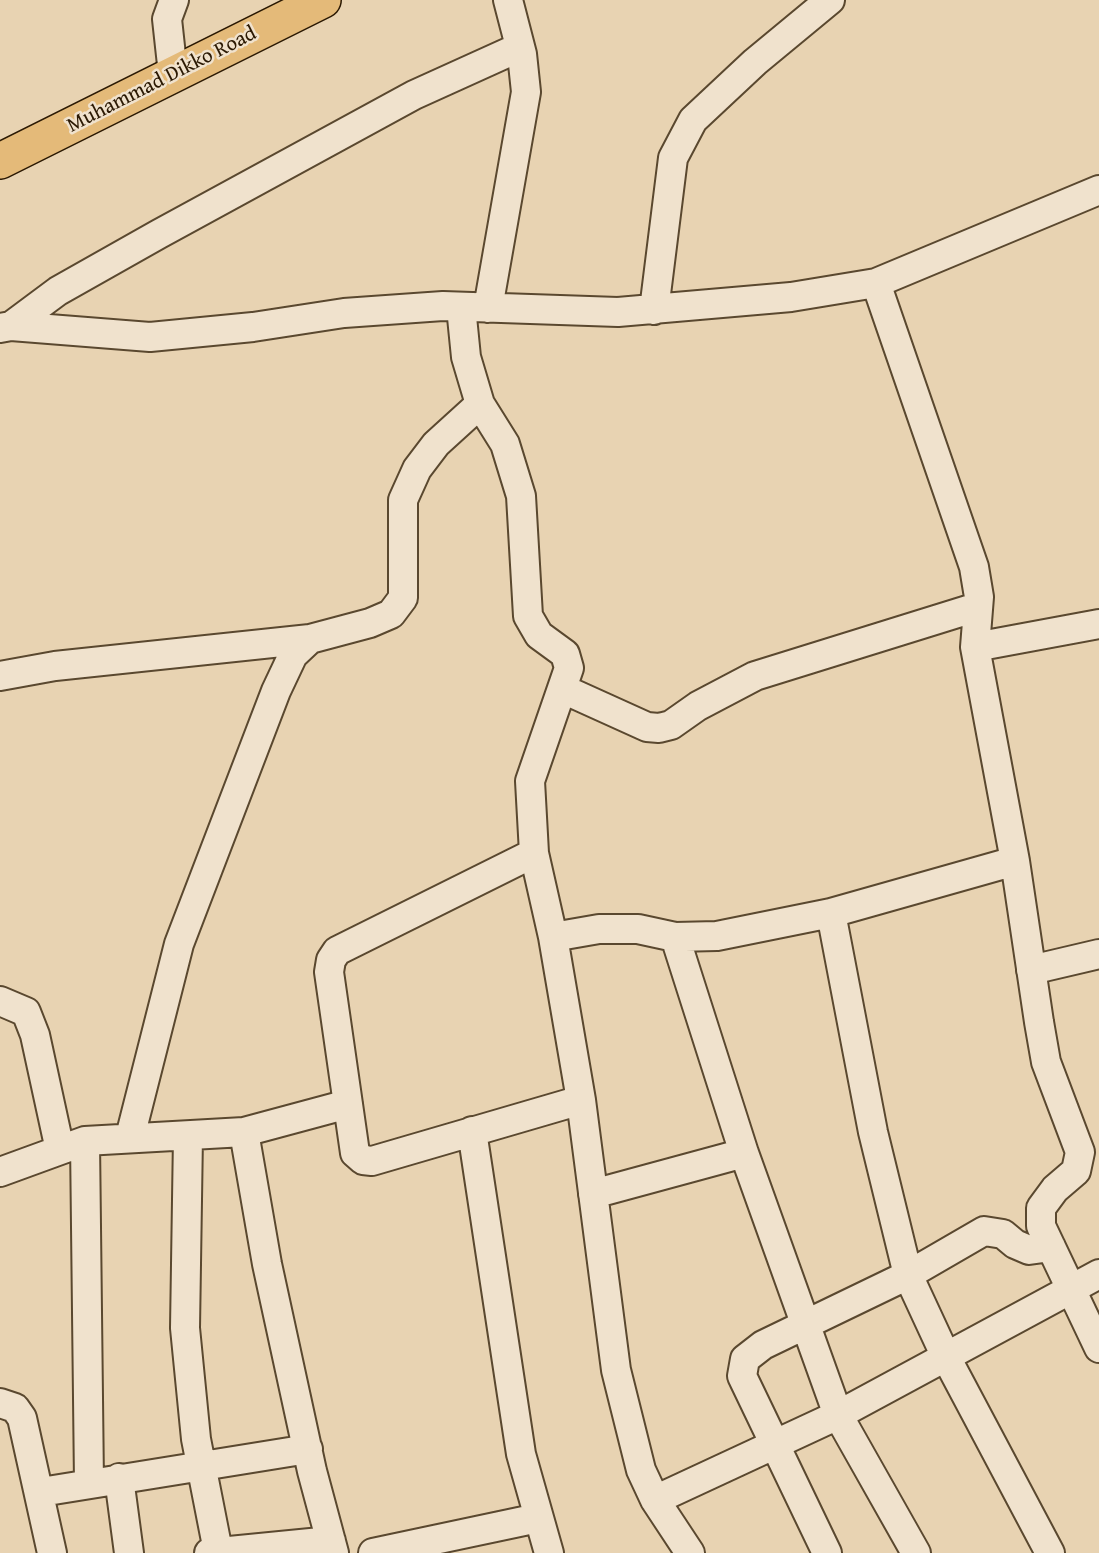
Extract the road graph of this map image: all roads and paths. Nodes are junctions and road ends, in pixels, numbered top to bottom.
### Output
1 (174, 0) edge
2 (323, 0) edge
3 (508, 0) edge
4 (830, 0) edge
5 (520, 47) junction
6 (173, 74) junction
7 (0, 161) edge
8 (1099, 190) edge
9 (876, 283) junction
10 (474, 308) junction
11 (654, 310) junction
12 (6, 327) edge
13 (480, 404) junction
14 (977, 607) junction
15 (1099, 624) edge
16 (310, 639) junction
17 (975, 647) junction
18 (0, 676) edge
19 (563, 689) junction
20 (534, 853) junction
21 (1015, 861) junction
22 (831, 913) junction
23 (553, 937) junction
24 (675, 937) junction
25 (1099, 954) edge
26 (1031, 971) junction
27 (0, 1002) edge
28 (580, 1100) junction
29 (348, 1104) junction
30 (472, 1131) junction
31 (244, 1132) junction
32 (188, 1136) junction
33 (130, 1137) junction
34 (73, 1145) junction
35 (744, 1153) junction
36 (0, 1172) edge
37 (593, 1194) junction
38 (1051, 1247) junction
39 (1099, 1274) edge
40 (908, 1275) junction
41 (1071, 1290) junction
42 (806, 1324) junction
43 (1099, 1348) edge
44 (946, 1357) junction
45 (0, 1402) edge
46 (838, 1415) junction
47 (776, 1445) junction
48 (308, 1449) junction
49 (201, 1464) junction
50 (119, 1478) junction
51 (89, 1483) junction
52 (40, 1492) junction
53 (655, 1500) junction
54 (538, 1518) junction
55 (453, 1546) edge
56 (332, 1547) edge
57 (213, 1552) edge
58 (52, 1553) edge
59 (130, 1553) edge
60 (373, 1553) edge
61 (549, 1553) edge
62 (690, 1553) edge
63 (827, 1553) edge
64 (916, 1553) edge
65 (1050, 1553) edge

1 - 6 street
2 - 6 main road, Muhammad Dikko Road
3 - 5 street
4 - 11 street
5 - 10 street
5 - 12 street
6 - 7 main road, Muhammad Dikko Road
8 - 9 street
9 - 11 street
9 - 14 street
10 - 11 street
10 - 12 street
10 - 13 street
13 - 16 street
13 - 19 street
14 - 17 street
14 - 19 street
15 - 17 street
16 - 18 street
16 - 33 street
17 - 21 street
19 - 20 street
20 - 23 street
20 - 29 street
21 - 22 street
21 - 26 street
22 - 24 street
22 - 40 street
23 - 24 street
23 - 28 street
24 - 35 street
25 - 26 street
26 - 38 street
27 - 34 street
28 - 30 street
28 - 37 street
29 - 30 street
29 - 31 street
30 - 54 street
31 - 32 street
31 - 48 street
32 - 33 street
32 - 49 street
33 - 34 street
34 - 36 street
34 - 51 street
35 - 37 street
35 - 42 street
37 - 53 street
38 - 40 street
38 - 41 street
39 - 41 street
40 - 42 street
40 - 44 street
41 - 43 street
41 - 44 street
42 - 46 street
42 - 47 street
44 - 46 street
44 - 65 street
45 - 52 street
46 - 47 street
46 - 64 street
47 - 53 street
47 - 63 street
48 - 49 street
48 - 56 street
49 - 50 street
49 - 57 street
50 - 51 street
50 - 59 street
51 - 52 street
52 - 58 street
53 - 62 street
54 - 55 street
54 - 61 street
55 - 60 street
56 - 57 street

